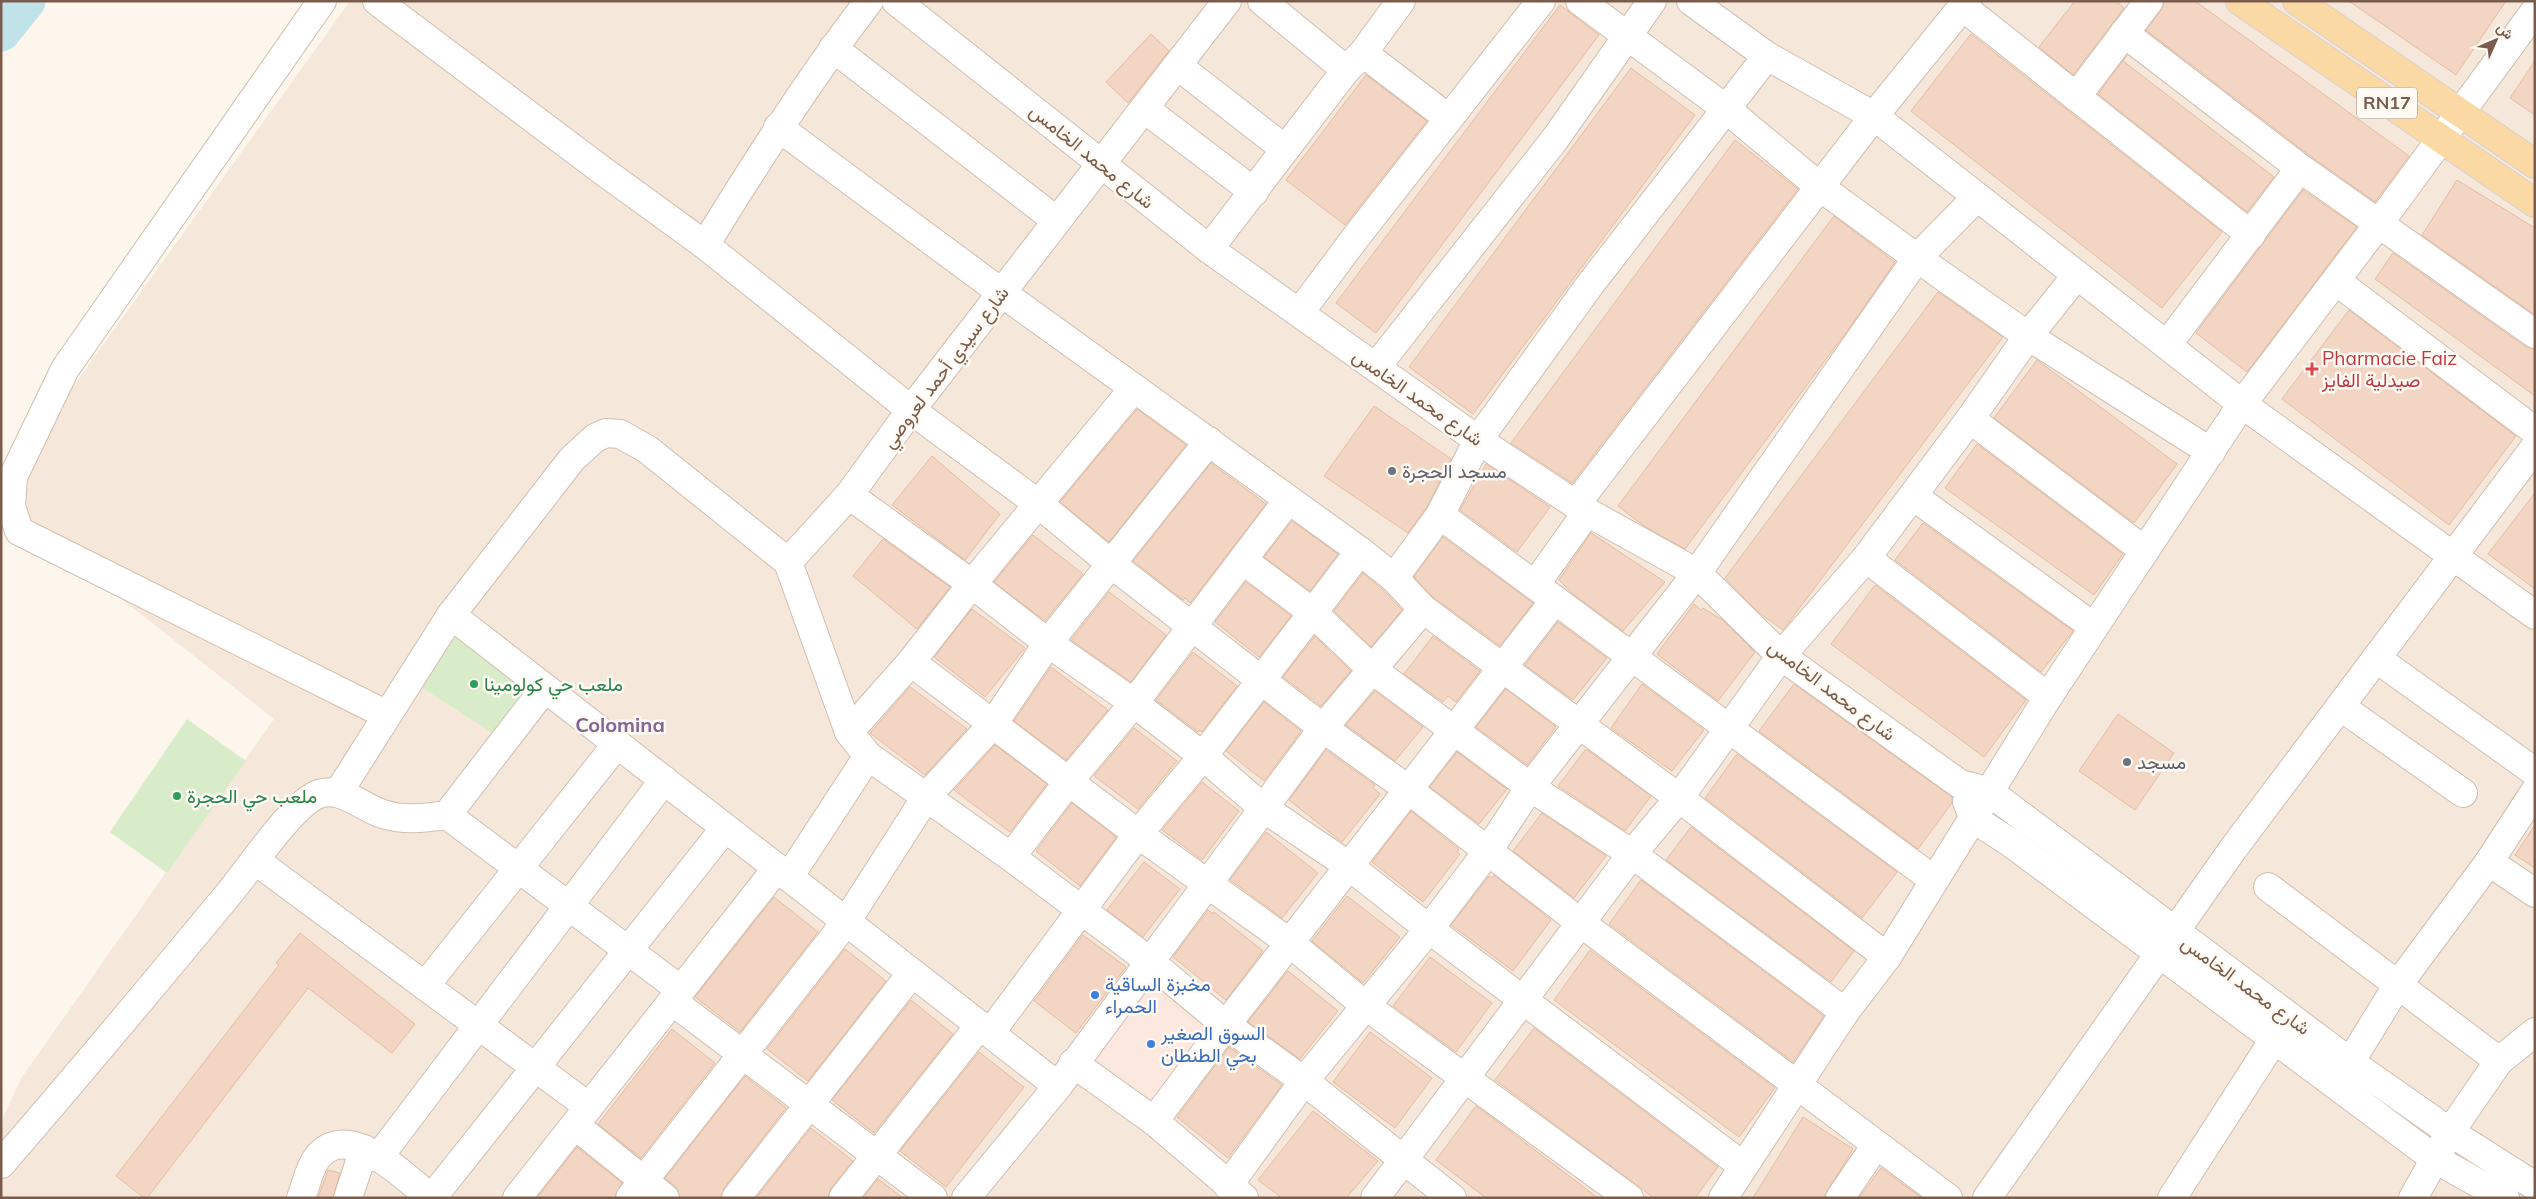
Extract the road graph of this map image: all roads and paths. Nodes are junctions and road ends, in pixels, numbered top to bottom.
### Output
1 (322, 1) edge
2 (377, 1) edge
3 (869, 1) edge
4 (896, 1) edge
5 (1227, 1) edge
6 (1262, 1) edge
7 (1401, 1) edge
8 (1541, 1) edge
9 (1580, 1) edge
10 (1652, 1) edge
11 (1691, 1) edge
12 (2149, 1) edge
13 (2240, 1) edge
14 (2297, 1) edge
15 (1965, 4) edge
16 (2535, 11) edge
17 (2124, 33) junction
18 (1626, 37) junction
19 (833, 48) junction
20 (1767, 56) junction
21 (1355, 62) junction
22 (1178, 66) junction
23 (2076, 97) junction
24 (1725, 108) junction
25 (1145, 109) junction
26 (2458, 112) junction
27 (1874, 116) junction
28 (1448, 118) junction
29 (778, 127) junction
30 (2440, 140) junction
31 (1285, 149) junction
32 (1100, 164) junction
33 (2535, 164) edge
34 (2300, 168) junction
35 (1820, 187) junction
36 (1254, 192) junction
37 (1977, 197) junction
38 (2535, 203) edge
39 (1057, 221) junction
40 (2380, 222) junction
41 (2251, 235) junction
42 (705, 244) junction
43 (1209, 248) junction
44 (1917, 258) junction
45 (2077, 275) junction
46 (2336, 281) junction
47 (1002, 293) junction
48 (1300, 312) junction
49 (2535, 334) edge
50 (2028, 336) junction
51 (2167, 345) junction
52 (1376, 367) junction
53 (1134, 388) junction
54 (2242, 404) junction
55 (911, 410) junction
56 (1970, 418) junction
57 (2535, 431) edge
58 (1478, 440) junction
59 (1209, 441) junction
60 (2535, 448) edge
61 (2211, 452) junction
62 (849, 494) junction
63 (1913, 496) junction
64 (1288, 500) junction
65 (1040, 505) junction
66 (1582, 507) junction
67 (1440, 515) junction
68 (1360, 551) junction
69 (2145, 551) junction
70 (2454, 557) junction
71 (1866, 558) junction
72 (1244, 561) junction
73 (788, 562) junction
74 (1110, 563) junction
75 (1697, 573) junction
76 (1394, 578) junction
77 (972, 584) junction
78 (1545, 592) junction
79 (1423, 609) junction
80 (1312, 612) junction
81 (451, 615) junction
82 (2535, 615) edge
83 (1193, 625) junction
84 (2094, 627) junction
85 (1048, 643) junction
86 (1781, 656) junction
87 (1632, 658) junction
88 (2377, 659) junction
89 (912, 662) junction
90 (1502, 669) junction
91 (1373, 670) junction
92 (1260, 681) junction
93 (545, 688) junction
94 (2048, 697) junction
95 (1134, 703) junction
96 (2341, 707) junction
97 (387, 715) junction
98 (993, 724) junction
99 (1578, 724) junction
100 (1322, 728) junction
101 (1729, 728) junction
102 (1456, 730) junction
103 (849, 732) junction
104 (616, 744) junction
105 (868, 756) junction
106 (1203, 756) junction
107 (2535, 772) edge
108 (664, 780) junction
109 (1069, 781) junction
110 (1960, 784) junction
111 (1530, 787) junction
112 (1409, 790) junction
113 (1988, 791) junction
114 (2535, 791) edge
115 (338, 793) junction
116 (2463, 793) dead end
117 (926, 797) junction
118 (1679, 798) junction
119 (1262, 807) junction
120 (447, 815) junction
121 (1974, 819) junction
122 (725, 828) junction
123 (1138, 834) junction
124 (1488, 851) junction
125 (1632, 854) junction
126 (1011, 858) junction
127 (256, 861) junction
128 (2489, 862) junction
129 (1349, 866) junction
130 (518, 868) junction
131 (783, 873) junction
132 (1934, 880) junction
133 (1208, 884) junction
134 (2268, 887) dead end
135 (2535, 893) edge
136 (568, 906) junction
137 (1080, 911) junction
138 (846, 922) junction
139 (1581, 923) junction
140 (1428, 929) junction
141 (1290, 943) junction
142 (2167, 943) junction
143 (628, 950) junction
144 (1888, 957) junction
145 (1149, 961) junction
146 (912, 973) junction
147 (425, 986) junction
148 (2397, 986) junction
149 (677, 995) junction
150 (1523, 999) junction
151 (1366, 1006) junction
152 (1845, 1012) junction
153 (2290, 1016) junction
154 (478, 1025) junction
155 (1226, 1025) junction
156 (985, 1029) junction
157 (2535, 1032) edge
158 (2273, 1039) junction
159 (743, 1054) junction
160 (2498, 1061) junction
161 (1073, 1063) junction
162 (535, 1068) junction
163 (2343, 1073) junction
164 (1466, 1077) junction
165 (1304, 1081) junction
166 (1797, 1084) junction
167 (1058, 1086) junction
168 (810, 1105) junction
169 (582, 1116) junction
170 (1154, 1121) junction
171 (2450, 1132) junction
172 (1876, 1145) junction
173 (371, 1153) junction
174 (877, 1155) junction
175 (2435, 1159) junction
176 (1404, 1160) junction
177 (1, 1164) edge
178 (1743, 1166) junction
179 (2535, 1186) edge
180 (637, 1189) edge
181 (1236, 1192) edge
182 (301, 1198) edge
183 (348, 1198) edge
184 (432, 1198) edge
185 (517, 1198) edge
186 (665, 1198) edge
187 (736, 1198) edge
188 (843, 1198) edge
189 (933, 1198) edge
190 (966, 1198) edge
191 (1375, 1198) edge
192 (1452, 1198) edge
193 (1629, 1198) edge
194 (1723, 1198) edge
195 (1840, 1198) edge
196 (1948, 1198) edge
197 (1987, 1198) edge
198 (2172, 1198) edge
199 (2413, 1198) edge
200 (2505, 1198) edge

1 - 97 street
2 - 42 street
3 - 19 street
4 - 32 street, شارع محمد الخامس
5 - 22 street, شارع سيدي أحمد لعروصي
6 - 21 street
7 - 21 street
8 - 28 street
9 - 18 street
10 - 18 street
11 - 20 street
12 - 17 street
13 - 30 main road, RN17
14 - 26 main road, RN17
15 - 23 street
15 - 27 street
16 - 26 street
17 - 23 street
17 - 34 street
18 - 24 street
18 - 52 street
19 - 29 street
19 - 39 street
20 - 24 street
20 - 27 street
21 - 28 street
21 - 31 street
22 - 25 street, شارع سيدي أحمد لعروصي
22 - 31 street
23 - 41 street
24 - 35 street
24 - 58 street
25 - 32 street, شارع سيدي أحمد لعروصي
25 - 36 street
26 - 30 street
26 - 33 main road, RN17
27 - 35 street
27 - 37 street
28 - 48 street
29 - 42 street
29 - 47 street
30 - 38 main road, RN17
30 - 40 street
31 - 36 street
32 - 39 street, شارع سيدي أحمد لعروصي
32 - 43 street, شارع محمد الخامس
34 - 40 street
34 - 41 street
35 - 44 street
35 - 66 street
36 - 43 street
37 - 44 street
37 - 45 street
39 - 47 street, شارع سيدي أحمد لعروصي
40 - 46 street
40 - 49 street
41 - 51 street
42 - 55 street
43 - 48 street, شارع محمد الخامس
44 - 50 street
44 - 75 street
45 - 50 street
45 - 51 street
46 - 54 street
46 - 57 street
47 - 53 street
47 - 55 street, شارع سيدي أحمد لعروصي
48 - 52 street, شارع محمد الخامس
50 - 56 street
50 - 61 street
51 - 54 street
52 - 58 street, شارع محمد الخامس
53 - 59 street
53 - 65 street
54 - 61 street
54 - 70 street
55 - 62 street, شارع سيدي أحمد لعروصي
55 - 65 street
56 - 63 street
56 - 69 street
58 - 66 street, شارع محمد الخامس
58 - 67 street
59 - 64 street
59 - 74 street
60 - 70 street
61 - 69 street
62 - 73 street, شارع سيدي أحمد لعروصي
62 - 77 street
63 - 71 street
63 - 84 street
64 - 68 street
64 - 72 street
65 - 74 street
65 - 77 street
66 - 75 street, شارع محمد الخامس
66 - 78 street
67 - 76 street
67 - 78 street
68 - 76 street
68 - 80 street
69 - 84 street
70 - 82 street
70 - 88 street
71 - 86 street
71 - 94 street
72 - 80 street
72 - 83 street
73 - 81 street
73 - 103 street
74 - 83 street
74 - 85 street
75 - 86 street, شارع محمد الخامس
75 - 87 street
76 - 79 street
77 - 85 street
77 - 89 street
78 - 87 street
78 - 90 street
79 - 90 street
79 - 91 street
80 - 91 street
80 - 92 street
81 - 93 street
81 - 97 street
83 - 92 street
83 - 95 street
84 - 94 street
85 - 95 street
85 - 98 street
86 - 101 street
86 - 110 street, شارع محمد الخامس
87 - 99 street
87 - 101 street
88 - 96 street
88 - 107 street
89 - 98 street
89 - 103 street
90 - 99 street
90 - 102 street
91 - 100 street
91 - 102 street
92 - 100 street
92 - 106 street
93 - 104 street
93 - 120 street
94 - 113 street
95 - 106 street
95 - 109 street
96 - 116 street
96 - 142 street
97 - 115 street
98 - 109 street
98 - 117 street
99 - 111 street
99 - 118 street
100 - 112 street
100 - 119 street
101 - 118 street
101 - 132 street
102 - 111 street
102 - 112 street
103 - 105 street
104 - 108 street
104 - 130 street
105 - 117 street
105 - 131 street
106 - 119 street
106 - 123 street
108 - 122 street
108 - 136 street
109 - 123 street
109 - 126 street
110 - 113 street, شارع محمد الخامس
110 - 121 street
111 - 124 street
111 - 125 street
112 - 124 street
112 - 129 street
113 - 121 street
113 - 142 street, شارع محمد الخامس
114 - 128 street
115 - 120 street
115 - 127 street
117 - 126 street
117 - 138 street
118 - 125 street
118 - 144 street
119 - 129 street
119 - 133 street
120 - 130 street
121 - 132 street
121 - 142 street
122 - 131 street
122 - 143 street
123 - 133 street
123 - 137 street
124 - 139 street
124 - 140 street
125 - 139 street
125 - 152 street
126 - 137 street
127 - 147 street
127 - 177 street
128 - 135 street
128 - 148 street
129 - 140 street
129 - 141 street
130 - 136 street
130 - 147 street
131 - 138 street
131 - 149 street
132 - 144 street
133 - 141 street
133 - 145 street
134 - 148 street
136 - 143 street
136 - 154 street
137 - 145 street
137 - 156 street
138 - 146 street
138 - 159 street
139 - 150 street
139 - 166 street
140 - 150 street
140 - 151 street
141 - 151 street
141 - 155 street
142 - 153 street, شارع محمد الخامس
142 - 158 street
142 - 197 street
143 - 149 street
143 - 162 street
144 - 152 street
145 - 155 street
145 - 161 street
146 - 156 street
146 - 168 street
147 - 154 street
148 - 160 street
148 - 163 street
149 - 159 street
149 - 169 street
150 - 164 street
150 - 178 street
151 - 164 street
151 - 165 street
152 - 166 street
153 - 158 street
153 - 163 street, شارع محمد الخامس
154 - 162 street
154 - 173 street
155 - 165 street
155 - 170 street
156 - 167 street
156 - 174 street
157 - 160 street
158 - 163 street
158 - 198 street
159 - 168 street
159 - 180 street
160 - 171 street
161 - 167 street
161 - 170 street
162 - 169 street
162 - 184 street
163 - 171 street, شارع محمد الخامس
163 - 175 street
164 - 176 street
164 - 193 street
165 - 176 street
165 - 181 street
166 - 172 street
166 - 178 street
167 - 190 street
168 - 174 street
168 - 187 street
169 - 180 street
169 - 185 street
170 - 181 street
171 - 175 street
171 - 179 street, شارع محمد الخامس
172 - 195 street
172 - 196 street
173 - 182 street
173 - 183 street
173 - 184 street
174 - 188 street
174 - 189 street
175 - 199 street
175 - 200 street
176 - 191 street
176 - 192 street
178 - 194 street
180 - 186 street

